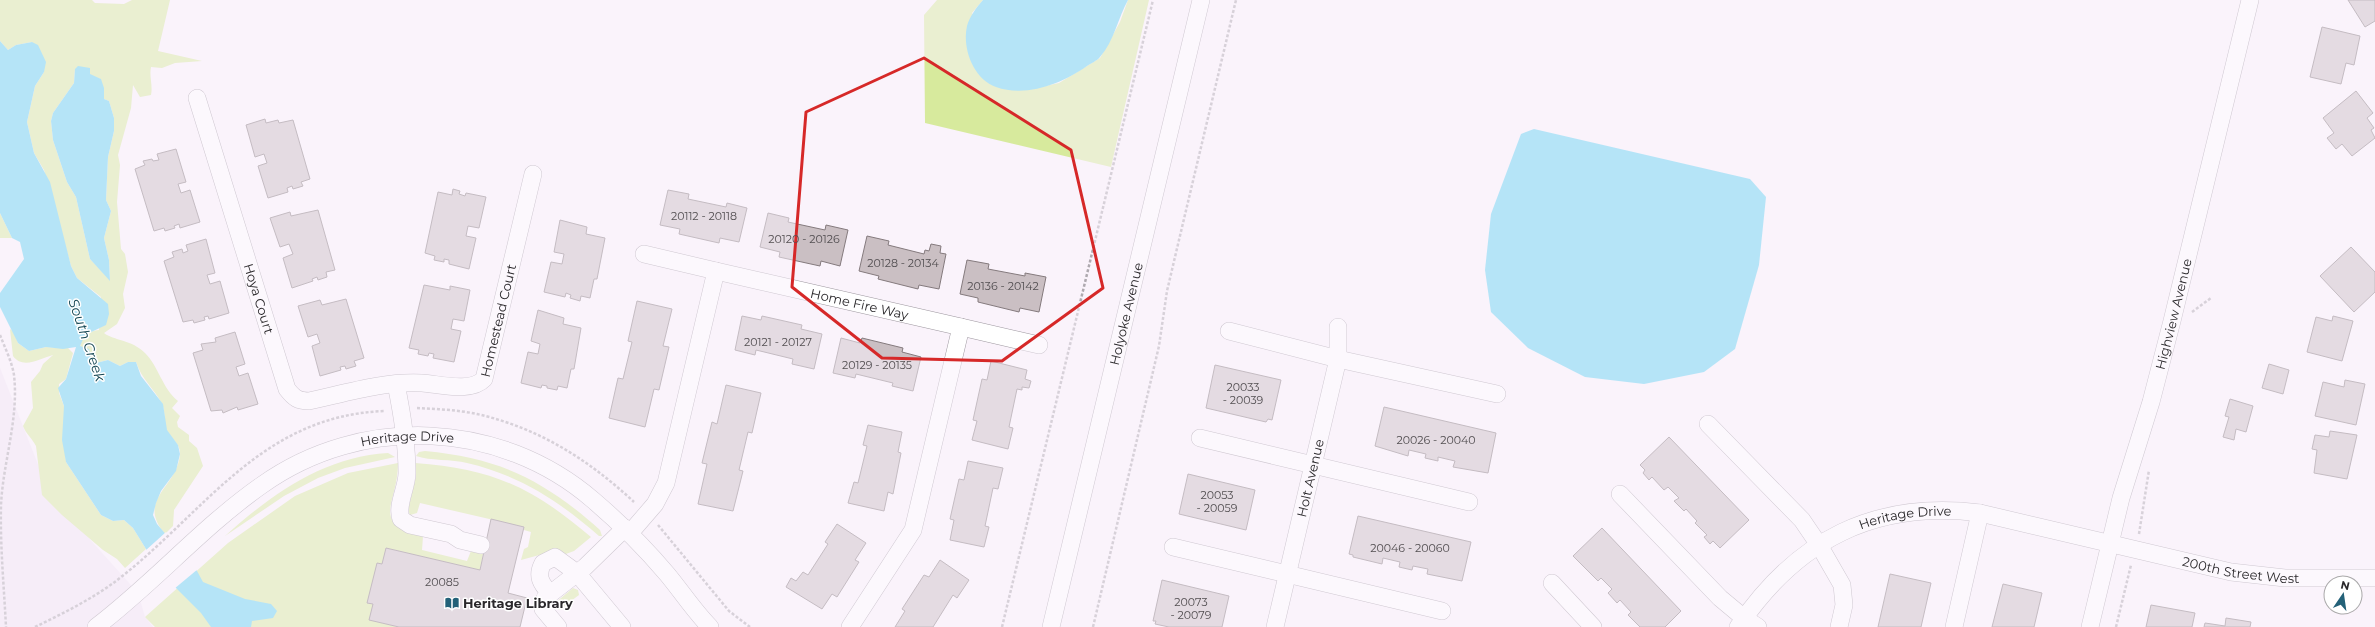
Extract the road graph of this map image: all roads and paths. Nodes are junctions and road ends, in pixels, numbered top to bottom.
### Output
1 (1153, 0) edge
2 (1201, 0) edge
3 (1236, 0) edge
4 (2250, 0) edge
5 (197, 98) dead end
6 (533, 174) dead end
7 (644, 254) dead end
8 (716, 271) junction
9 (961, 327) junction
10 (1338, 327) dead end
11 (1229, 331) dead end
12 (0, 335) edge
13 (1039, 345) dead end
14 (1338, 359) junction
15 (396, 384) junction
16 (1497, 394) dead end
17 (401, 410) junction
18 (1708, 424) dead end
19 (405, 435) junction
20 (1200, 438) dead end
21 (1313, 466) junction
22 (1620, 494) dead end
23 (1469, 502) dead end
24 (1980, 513) junction
25 (647, 514) junction
26 (628, 531) junction
27 (2109, 544) junction
28 (481, 545) dead end
29 (1819, 545) junction
30 (1173, 547) dead end
31 (2131, 564) dead end
32 (577, 573) junction
33 (1287, 574) junction
34 (2375, 578) edge
35 (1552, 583) dead end
36 (550, 593) junction
37 (1442, 611) dead end
38 (1746, 624) edge
39 (6, 627) edge
40 (34, 627) edge
41 (96, 627) edge
42 (558, 627) edge
43 (622, 627) edge
44 (710, 627) edge
45 (750, 627) edge
46 (850, 627) edge
47 (1002, 627) edge
48 (1051, 627) edge
49 (1093, 627) edge
50 (1275, 627) edge
51 (1593, 627) edge
52 (1839, 627) edge
53 (1954, 627) edge
54 (2090, 627) edge
55 (2116, 627) edge

1 - 47 path
2 - 48 street, Holyoke Avenue
3 - 49 path
4 - 27 street, Highview Avenue
5 - 15 street, Hoya Court
6 - 15 street, Homestead Court
7 - 8 street, Home Fire Way
8 - 9 street, Home Fire Way
8 - 25 street
9 - 13 street, Home Fire Way
9 - 46 street
10 - 14 street, Holt Avenue
11 - 14 street
12 - 39 path
14 - 16 street
14 - 21 street, Holt Avenue
15 - 17 street
17 - 19 street
17 - 25 path
17 - 40 path
18 - 29 street
19 - 26 street, Heritage Drive
19 - 28 street
19 - 41 street, Heritage Drive
20 - 21 street
21 - 23 street
21 - 33 street, Holt Avenue
22 - 38 street
24 - 27 street, Heritage Drive
24 - 29 street, Heritage Drive
24 - 53 street
25 - 26 street
25 - 45 path
26 - 32 street
26 - 44 street, Heritage Drive
27 - 34 street, 200th Street West
27 - 54 street, Highview Avenue
29 - 38 street, Heritage Drive
29 - 52 street
30 - 33 street
31 - 55 path
32 - 36 street
32 - 36 street
32 - 43 street
33 - 37 street
33 - 50 street, Holt Avenue
35 - 51 street
36 - 42 street

